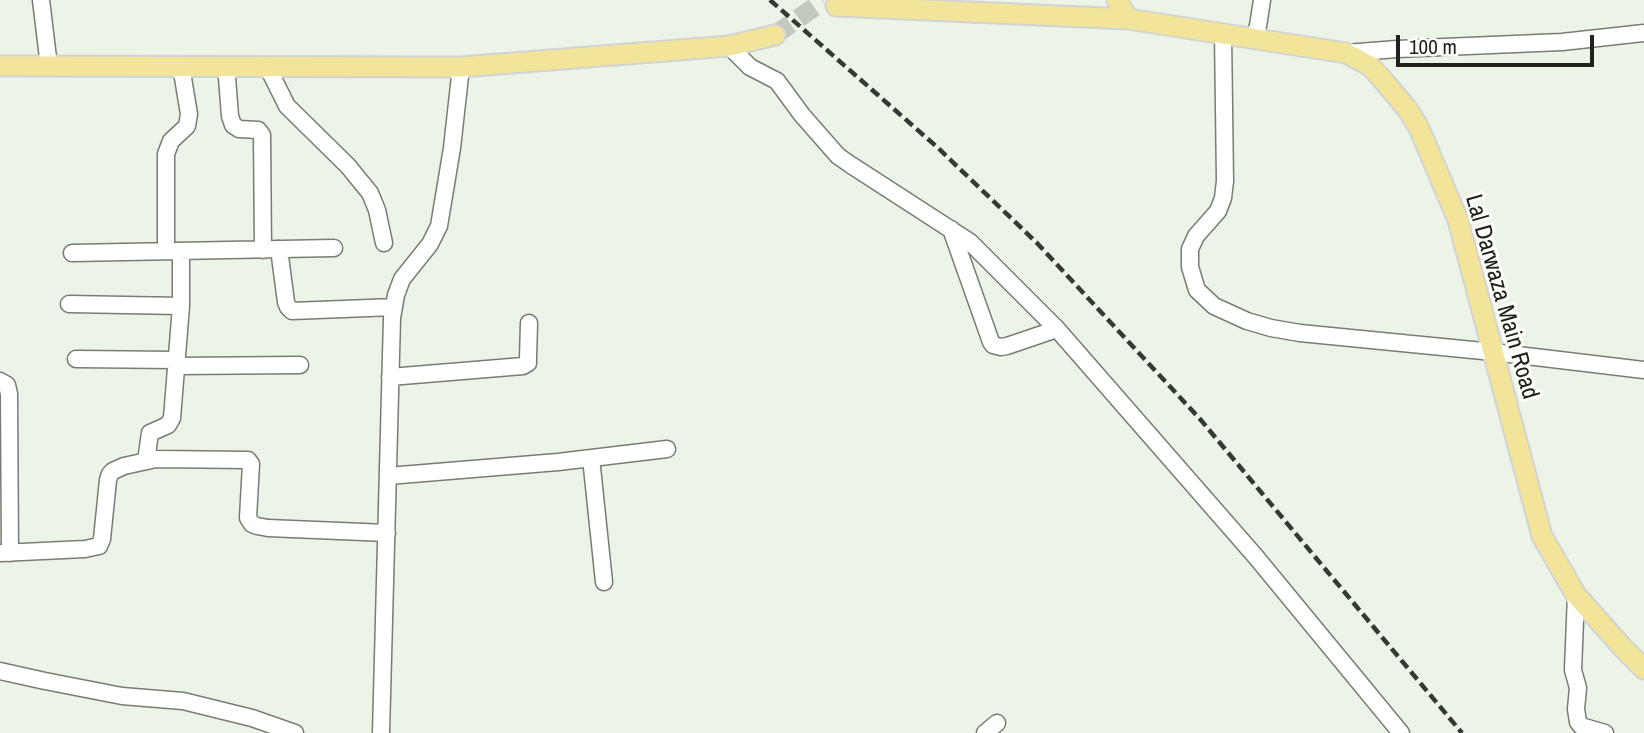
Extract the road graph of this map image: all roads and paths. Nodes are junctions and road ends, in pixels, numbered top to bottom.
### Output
1 (41, 0) edge
2 (1117, 0) edge
3 (1262, 0) edge
4 (833, 2) edge
5 (1128, 19) junction
6 (1644, 33) edge
7 (1223, 34) junction
8 (775, 35) tunnel mouth
9 (1253, 39) junction
10 (729, 47) junction
11 (1346, 53) junction
12 (181, 65) junction
13 (226, 65) junction
14 (0, 66) edge
15 (49, 66) junction
16 (267, 66) junction
17 (461, 67) junction
18 (951, 229) junction
19 (384, 243) dead end
20 (334, 248) dead end
21 (271, 249) junction
22 (173, 251) junction
23 (72, 253) dead end
24 (69, 304) dead end
25 (181, 306) junction
26 (394, 307) junction
27 (529, 323) dead end
28 (1057, 329) junction
29 (1493, 352) junction
30 (76, 359) dead end
31 (176, 363) junction
32 (300, 365) dead end
33 (1644, 370) edge
34 (390, 377) junction
35 (0, 381) edge
36 (667, 449) dead end
37 (591, 458) junction
38 (146, 461) junction
39 (388, 476) junction
40 (387, 533) junction
41 (5, 553) edge
42 (604, 582) dead end
43 (1576, 595) junction
44 (1644, 669) edge
45 (0, 671) edge
46 (292, 732) edge
47 (381, 733) edge
48 (1401, 733) edge
49 (1605, 733) edge

1 - 15 street
2 - 5 main road
3 - 9 street
4 - 5 main road, Lal Darwaza Main Road
5 - 7 main road, Lal Darwaza Main Road
6 - 11 street
7 - 9 main road, Lal Darwaza Main Road
7 - 29 street
8 - 10 main road
9 - 11 main road, Lal Darwaza Main Road
10 - 17 main road
10 - 18 street
11 - 29 main road, Lal Darwaza Main Road
12 - 13 main road
12 - 15 main road
12 - 22 street
13 - 16 main road
13 - 21 street
14 - 15 main road
16 - 17 main road
16 - 19 street
17 - 26 street
18 - 28 street
18 - 28 street
20 - 21 street
21 - 22 street
21 - 26 street
22 - 23 street
22 - 25 street
24 - 25 street
25 - 31 street
26 - 34 street
27 - 34 street
28 - 48 street
29 - 33 street
29 - 43 main road, Lal Darwaza Main Road
30 - 31 street
31 - 32 street
31 - 38 street
34 - 39 street
35 - 41 street
36 - 37 street
37 - 39 street
37 - 42 street
38 - 40 street
38 - 41 street
39 - 40 street
40 - 47 street
43 - 44 main road, Lal Darwaza Main Road
43 - 49 street
45 - 46 street

